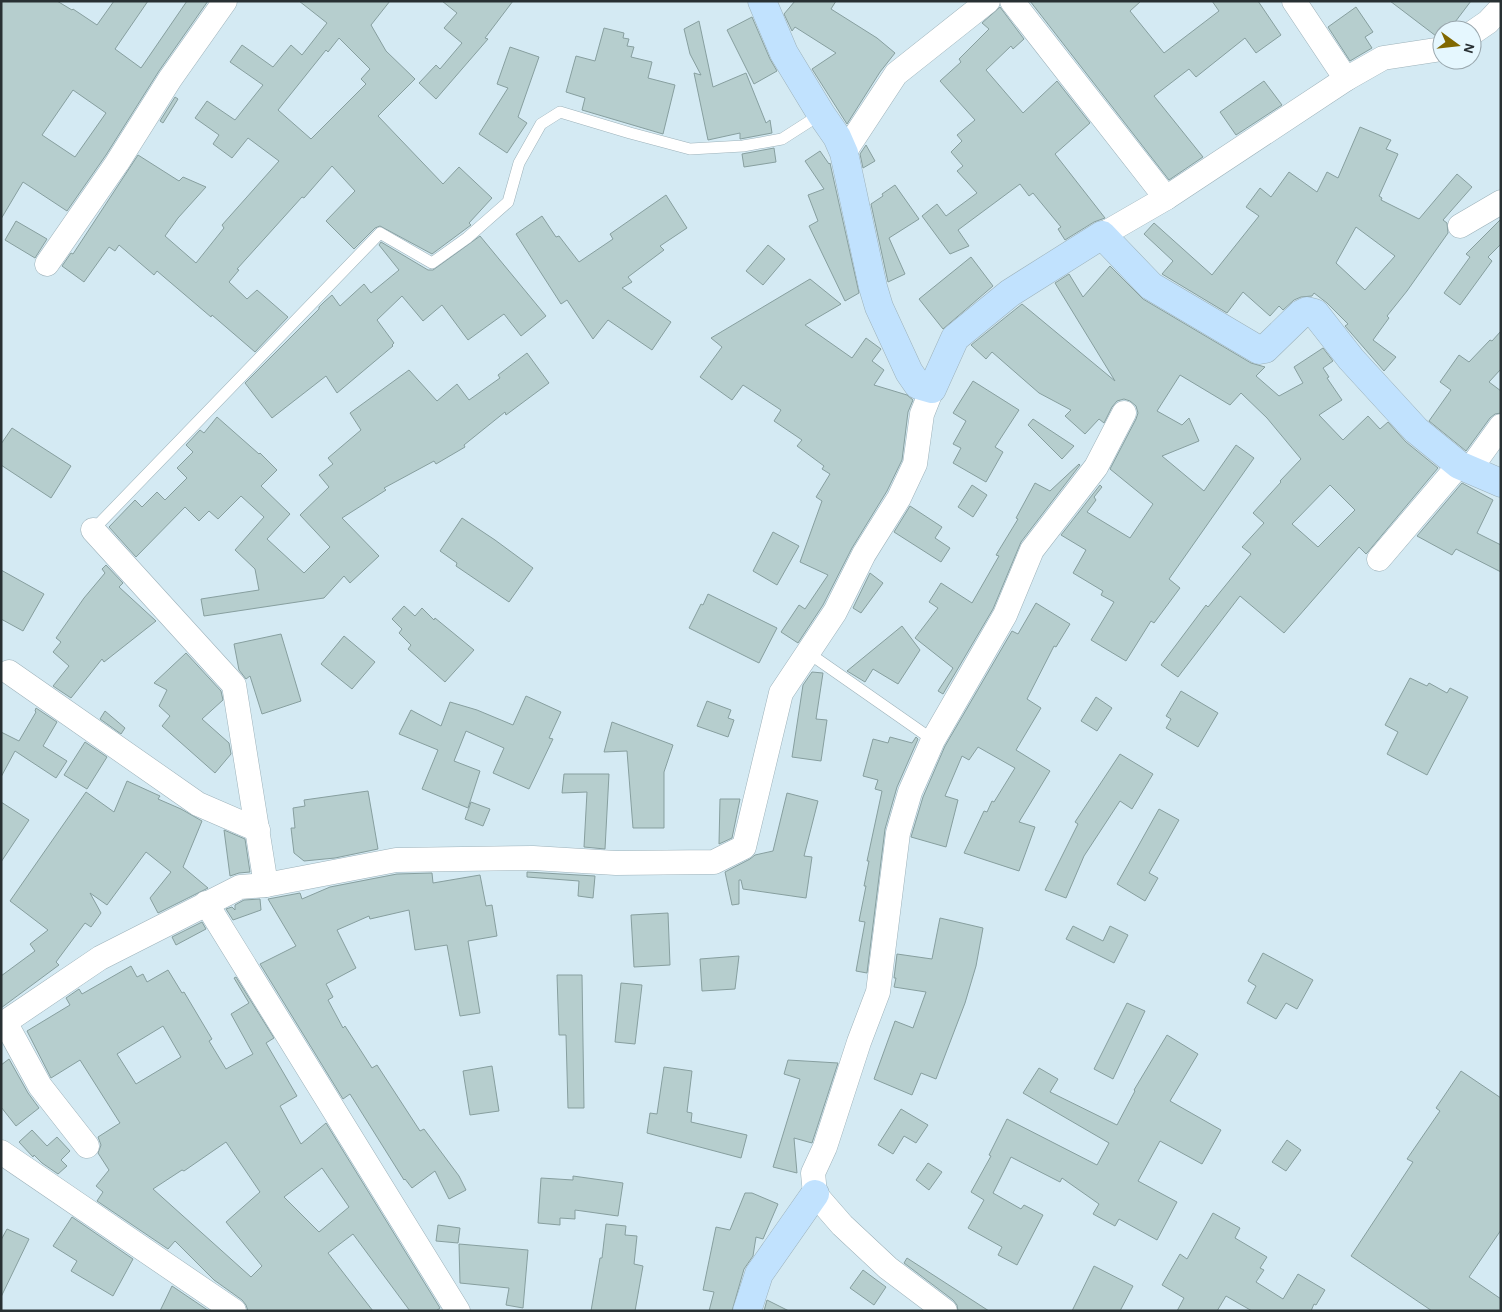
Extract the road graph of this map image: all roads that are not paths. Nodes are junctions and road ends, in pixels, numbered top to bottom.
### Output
1 (225, 1) edge
2 (762, 1) edge
3 (988, 1) edge
4 (1012, 1) edge
5 (1294, 1) edge
6 (1501, 8) edge
7 (1482, 26) edge
8 (1432, 51) edge
9 (1346, 79) junction
10 (821, 114) junction
11 (844, 153) junction
12 (1166, 198) junction
13 (1501, 202) edge
14 (1460, 226) dead end
15 (1102, 235) junction
16 (47, 264) dead end
17 (932, 389) junction
18 (1124, 413) dead end
19 (1501, 426) edge
20 (1464, 467) junction
21 (1501, 484) edge
22 (92, 530) joint
23 (1379, 559) dead end
24 (808, 652) junction
25 (10, 672) dead end
26 (933, 740) junction
27 (258, 830) junction
28 (266, 885) junction
29 (206, 903) junction
30 (3, 1024) edge
31 (87, 1146) dead end
32 (1, 1152) edge
33 (815, 1194) junction
34 (234, 1311) edge
35 (458, 1311) edge
36 (747, 1311) edge
37 (945, 1311) edge

1 - 16 street
2 - 10 street
3 - 11 street
4 - 12 street
5 - 9 street
6 - 7 street
8 - 9 street
9 - 12 street
10 - 11 street
10 - 22 lane
11 - 17 street
12 - 15 street
13 - 14 street
15 - 17 street
15 - 20 street
17 - 24 street
18 - 26 street
19 - 20 street
20 - 21 street
20 - 23 street
22 - 27 street
24 - 26 lane
24 - 28 street
25 - 27 street
26 - 33 street
27 - 28 street
28 - 29 street
29 - 30 street
29 - 35 street
30 - 31 street
32 - 34 street
33 - 36 street
33 - 37 street

